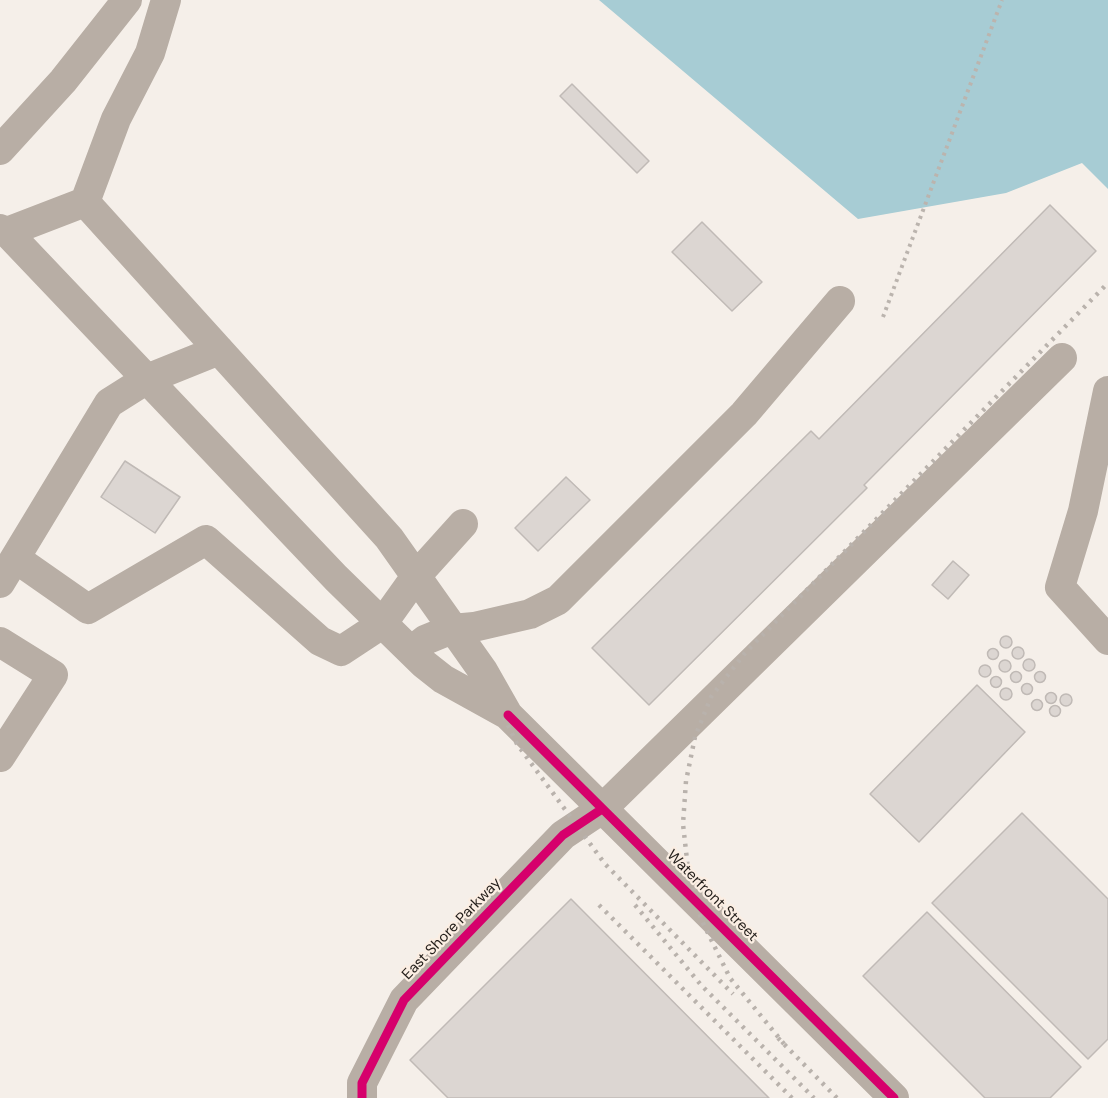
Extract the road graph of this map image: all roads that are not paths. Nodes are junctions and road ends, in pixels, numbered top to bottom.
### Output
1 (127, 0) edge
2 (166, 0) edge
3 (0, 150) edge
4 (85, 202) junction
5 (3, 231) edge
6 (840, 301) dead end
7 (219, 350) junction
8 (1062, 358) dead end
9 (147, 379) junction
10 (1108, 391) edge
11 (462, 524) dead end
12 (8, 571) edge
13 (417, 575) junction
14 (382, 624) junction
15 (452, 629) junction
16 (1108, 640) edge
17 (0, 642) edge
18 (411, 651) junction
19 (508, 715) junction
20 (0, 757) edge
21 (602, 808) junction
22 (362, 1098) edge
23 (894, 1098) edge

1 - 3 street
2 - 4 street
4 - 5 street
4 - 7 street
5 - 9 street
6 - 15 street
7 - 9 street
7 - 13 street
8 - 21 street, East Shore Parkway
9 - 12 street
9 - 14 street
10 - 16 street
11 - 13 street
12 - 14 street
13 - 14 street
13 - 15 street
14 - 18 street
15 - 18 street
15 - 19 street
17 - 20 street
18 - 19 street
19 - 21 street, Waterfront Street
21 - 22 street, East Shore Parkway
21 - 23 street, Waterfront Street

